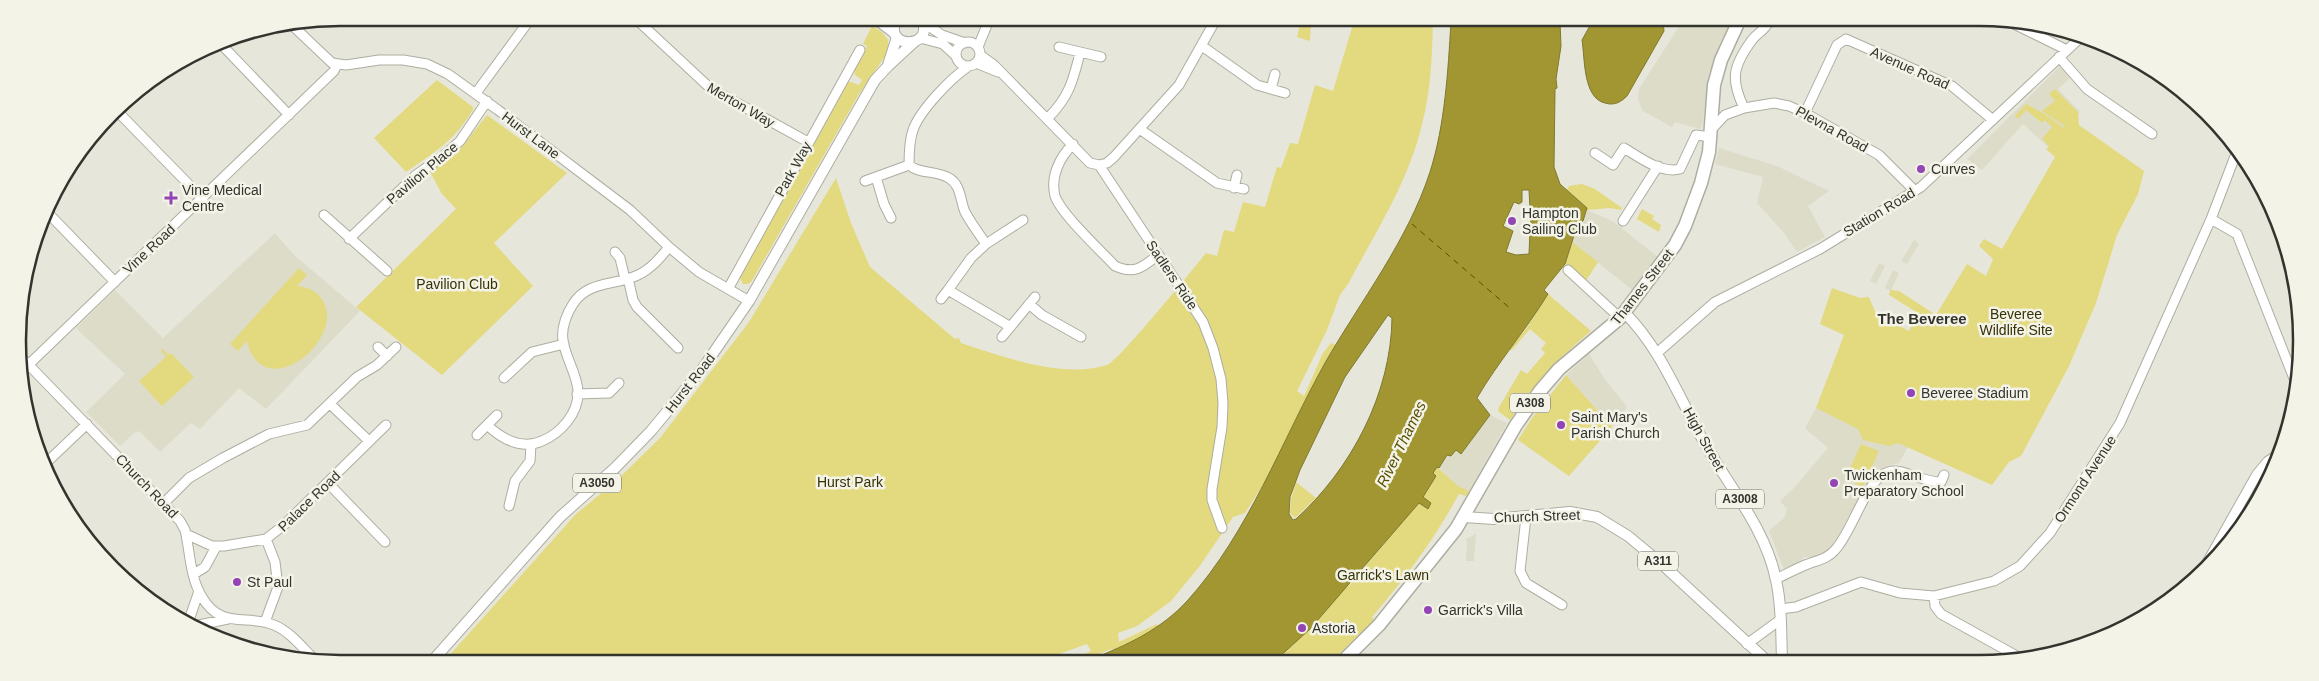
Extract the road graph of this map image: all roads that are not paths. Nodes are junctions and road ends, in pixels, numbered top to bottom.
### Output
1 (526, 26) edge
2 (644, 26) edge
3 (884, 26) edge
4 (894, 26) edge
5 (924, 26) edge
6 (930, 26) edge
7 (986, 26) edge
8 (987, 26) edge
9 (1212, 26) edge
10 (1736, 26) edge
11 (1766, 26) edge
12 (296, 29) edge
13 (2026, 30) edge
14 (896, 36) junction
15 (917, 40) junction
16 (967, 42) junction
17 (2076, 42) edge
18 (1059, 46) dead end
19 (1202, 46) junction
20 (225, 48) edge
21 (860, 50) dead end
22 (2067, 50) junction
23 (1080, 53) junction
24 (1101, 57) dead end
25 (2059, 57) junction
26 (957, 58) junction
27 (976, 58) junction
28 (337, 64) junction
29 (888, 66) junction
30 (1275, 74) dead end
31 (947, 85) junction
32 (1271, 89) junction
33 (476, 93) junction
34 (1285, 93) dead end
35 (487, 101) junction
36 (1744, 108) junction
37 (1805, 113) junction
38 (121, 115) edge
39 (289, 115) junction
40 (1048, 118) junction
41 (1993, 120) junction
42 (1140, 130) junction
43 (1711, 134) junction
44 (2152, 134) dead end
45 (808, 142) junction
46 (1073, 144) junction
47 (1595, 154) dead end
48 (2234, 158) edge
49 (909, 165) junction
50 (1099, 165) junction
51 (1658, 166) junction
52 (1237, 175) dead end
53 (876, 177) junction
54 (865, 181) dead end
55 (1234, 188) junction
56 (1244, 189) dead end
57 (1915, 191) junction
58 (203, 198) junction
59 (324, 216) dead end
60 (52, 217) edge
61 (891, 218) dead end
62 (2211, 219) junction
63 (1023, 220) dead end
64 (1623, 221) dead end
65 (350, 239) junction
66 (986, 244) junction
67 (669, 247) junction
68 (614, 252) dead end
69 (1158, 255) junction
70 (1568, 270) dead end
71 (387, 271) dead end
72 (627, 278) junction
73 (115, 282) junction
74 (728, 289) junction
75 (948, 290) junction
76 (941, 299) dead end
77 (749, 301) junction
78 (1623, 316) junction
79 (1009, 326) junction
80 (1002, 338) dead end
81 (1081, 338) dead end
82 (564, 344) junction
83 (378, 347) dead end
84 (396, 347) dead end
85 (678, 348) dead end
86 (1656, 353) junction
87 (387, 356) junction
88 (27, 362) edge
89 (28, 366) edge
90 (2291, 371) edge
91 (504, 378) dead end
92 (618, 383) dead end
93 (578, 394) junction
94 (330, 404) junction
95 (497, 416) dead end
96 (87, 424) junction
97 (386, 425) dead end
98 (487, 425) junction
99 (477, 435) dead end
100 (369, 442) junction
101 (530, 445) junction
102 (49, 460) edge
103 (2269, 460) edge
104 (328, 482) junction
105 (1943, 482) dead end
106 (164, 503) junction
107 (509, 506) dead end
108 (1526, 516) junction
109 (1464, 517) junction
110 (1222, 528) dead end
111 (186, 534) junction
112 (266, 539) junction
113 (385, 542) dead end
114 (216, 547) junction
115 (2216, 547) edge
116 (194, 574) junction
117 (1776, 579) junction
118 (198, 591) junction
119 (1934, 596) junction
120 (1562, 605) dead end
121 (1780, 609) junction
122 (190, 616) edge
123 (228, 619) junction
124 (1780, 620) junction
125 (265, 622) junction
126 (205, 624) edge
127 (1747, 644) junction
128 (308, 653) edge
129 (2011, 653) edge
130 (439, 655) edge
131 (1350, 655) edge
132 (1760, 655) edge
133 (1782, 655) edge

1 - 33 street
2 - 45 street, Merton Way
3 - 14 street
4 - 14 main road, Hurst Road
5 - 15 main road
6 - 16 street
7 - 16 street
8 - 27 street
9 - 19 street
10 - 43 highway, A308
11 - 36 street
12 - 28 street
13 - 22 street
14 - 15 main road
14 - 29 main road, Hurst Road / A3050
15 - 26 street
15 - 29 main road, Hurst Road / A3050
16 - 26 street
16 - 27 street
17 - 22 street, Station Road
18 - 23 street
19 - 32 street
19 - 42 street
20 - 39 street
21 - 45 street, Park Way
22 - 25 street, Station Road
23 - 24 street
23 - 40 street
25 - 41 street, Station Road
25 - 44 street
26 - 27 street
26 - 31 street
27 - 31 street
27 - 40 street, Sadlers Ride
28 - 33 street, Hurst Lane
28 - 39 street, Vine Road
29 - 77 main road, Hurst Road / A3050
30 - 32 street
31 - 49 street
32 - 34 street
33 - 35 street, Hurst Lane
35 - 65 street, Pavilion Place
35 - 67 street, Hurst Lane
36 - 37 street, Plevna Road
36 - 43 street, Plevna Road
37 - 41 street, Avenue Road
37 - 57 street, Plevna Road
38 - 58 street
39 - 58 street, Vine Road
40 - 46 street, Sadlers Ride
41 - 57 street, Station Road
42 - 50 street
42 - 55 street
43 - 51 street
43 - 78 highway, Thames Street / A308
45 - 74 street, Park Way
46 - 50 street, Sadlers Ride
46 - 69 street
47 - 51 street
48 - 62 street, Ormond Avenue
49 - 53 street
49 - 66 street
50 - 69 street, Sadlers Ride
51 - 64 street
52 - 55 street
53 - 54 street
53 - 61 street
55 - 56 street
57 - 86 street, Station Road
58 - 73 street, Vine Road
59 - 65 street
60 - 73 street
62 - 90 street
62 - 119 street, Ormond Avenue
63 - 66 street
65 - 71 street
66 - 75 street
67 - 72 street
67 - 74 street, Hurst Lane
68 - 72 street
69 - 110 street, Sadlers Ride
70 - 78 street
72 - 82 street
72 - 85 street
73 - 88 street, Vine Road
74 - 77 street, Hurst Lane
75 - 76 street
75 - 79 street
77 - 130 main road, Hurst Road / A3050
78 - 86 main road, High Street / A3008
78 - 109 highway, Thames Street / A308
79 - 80 street
79 - 81 street
82 - 91 street
82 - 93 street
83 - 87 street
84 - 87 street
86 - 117 main road, High Street / A3008
87 - 94 street
89 - 96 street, Church Road
92 - 93 street
93 - 101 street
94 - 100 street
94 - 106 street
95 - 98 street
96 - 102 street
96 - 106 street, Church Road
97 - 100 street, Palace Road
98 - 99 street
98 - 101 street
100 - 104 street, Palace Road
101 - 107 street
103 - 115 street
104 - 112 street, Palace Road
104 - 113 street
105 - 117 street
106 - 111 street, Church Road
108 - 109 main road, Church Street / A311
108 - 120 street
108 - 127 main road, Church Street / A311
109 - 131 highway, A308
111 - 114 street
111 - 116 street, Church Road
112 - 114 street, Palace Road
112 - 125 street
114 - 116 street
116 - 118 street, Church Road
117 - 121 main road, High Street / A3008
118 - 122 street
118 - 123 street, Church Road
119 - 121 street, Ormond Avenue
119 - 129 street
121 - 124 main road, High Street / A3008
123 - 125 street
123 - 126 street
124 - 127 street
124 - 133 main road, High Street / A3008
125 - 128 street
127 - 132 main road, Church Street / A311

